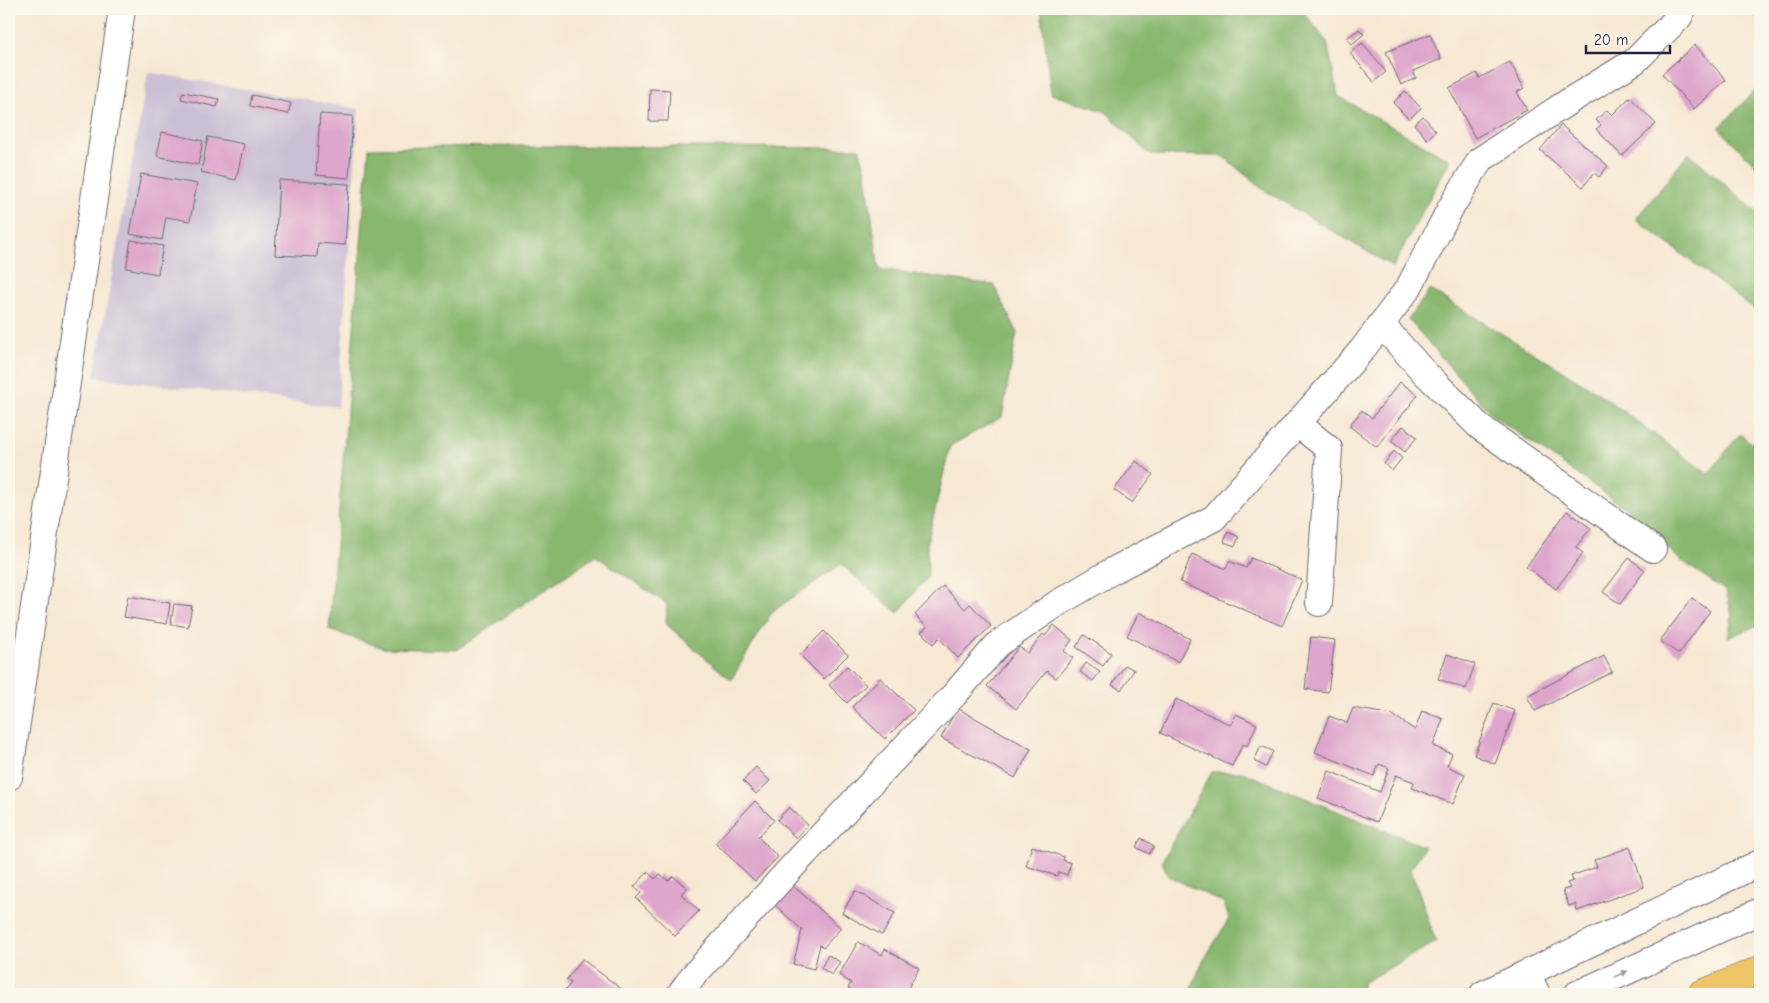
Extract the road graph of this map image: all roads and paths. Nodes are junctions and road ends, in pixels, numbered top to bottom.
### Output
1 (122, 9) edge
2 (1684, 9) edge
3 (1380, 324) junction
4 (1298, 424) junction
5 (1653, 549) dead end
6 (1319, 604) dead end
7 (9, 777) edge
8 (1760, 863) edge
9 (1760, 911) edge
10 (1760, 970) edge
11 (1532, 983) edge
12 (680, 994) edge
13 (1483, 994) edge
14 (1577, 994) edge
15 (1702, 994) edge

1 - 7 street
2 - 3 street
3 - 4 street
3 - 5 street
4 - 6 street
4 - 12 street
8 - 11 street
14 -> 9 street
10 - 15 main road
11 - 13 street

